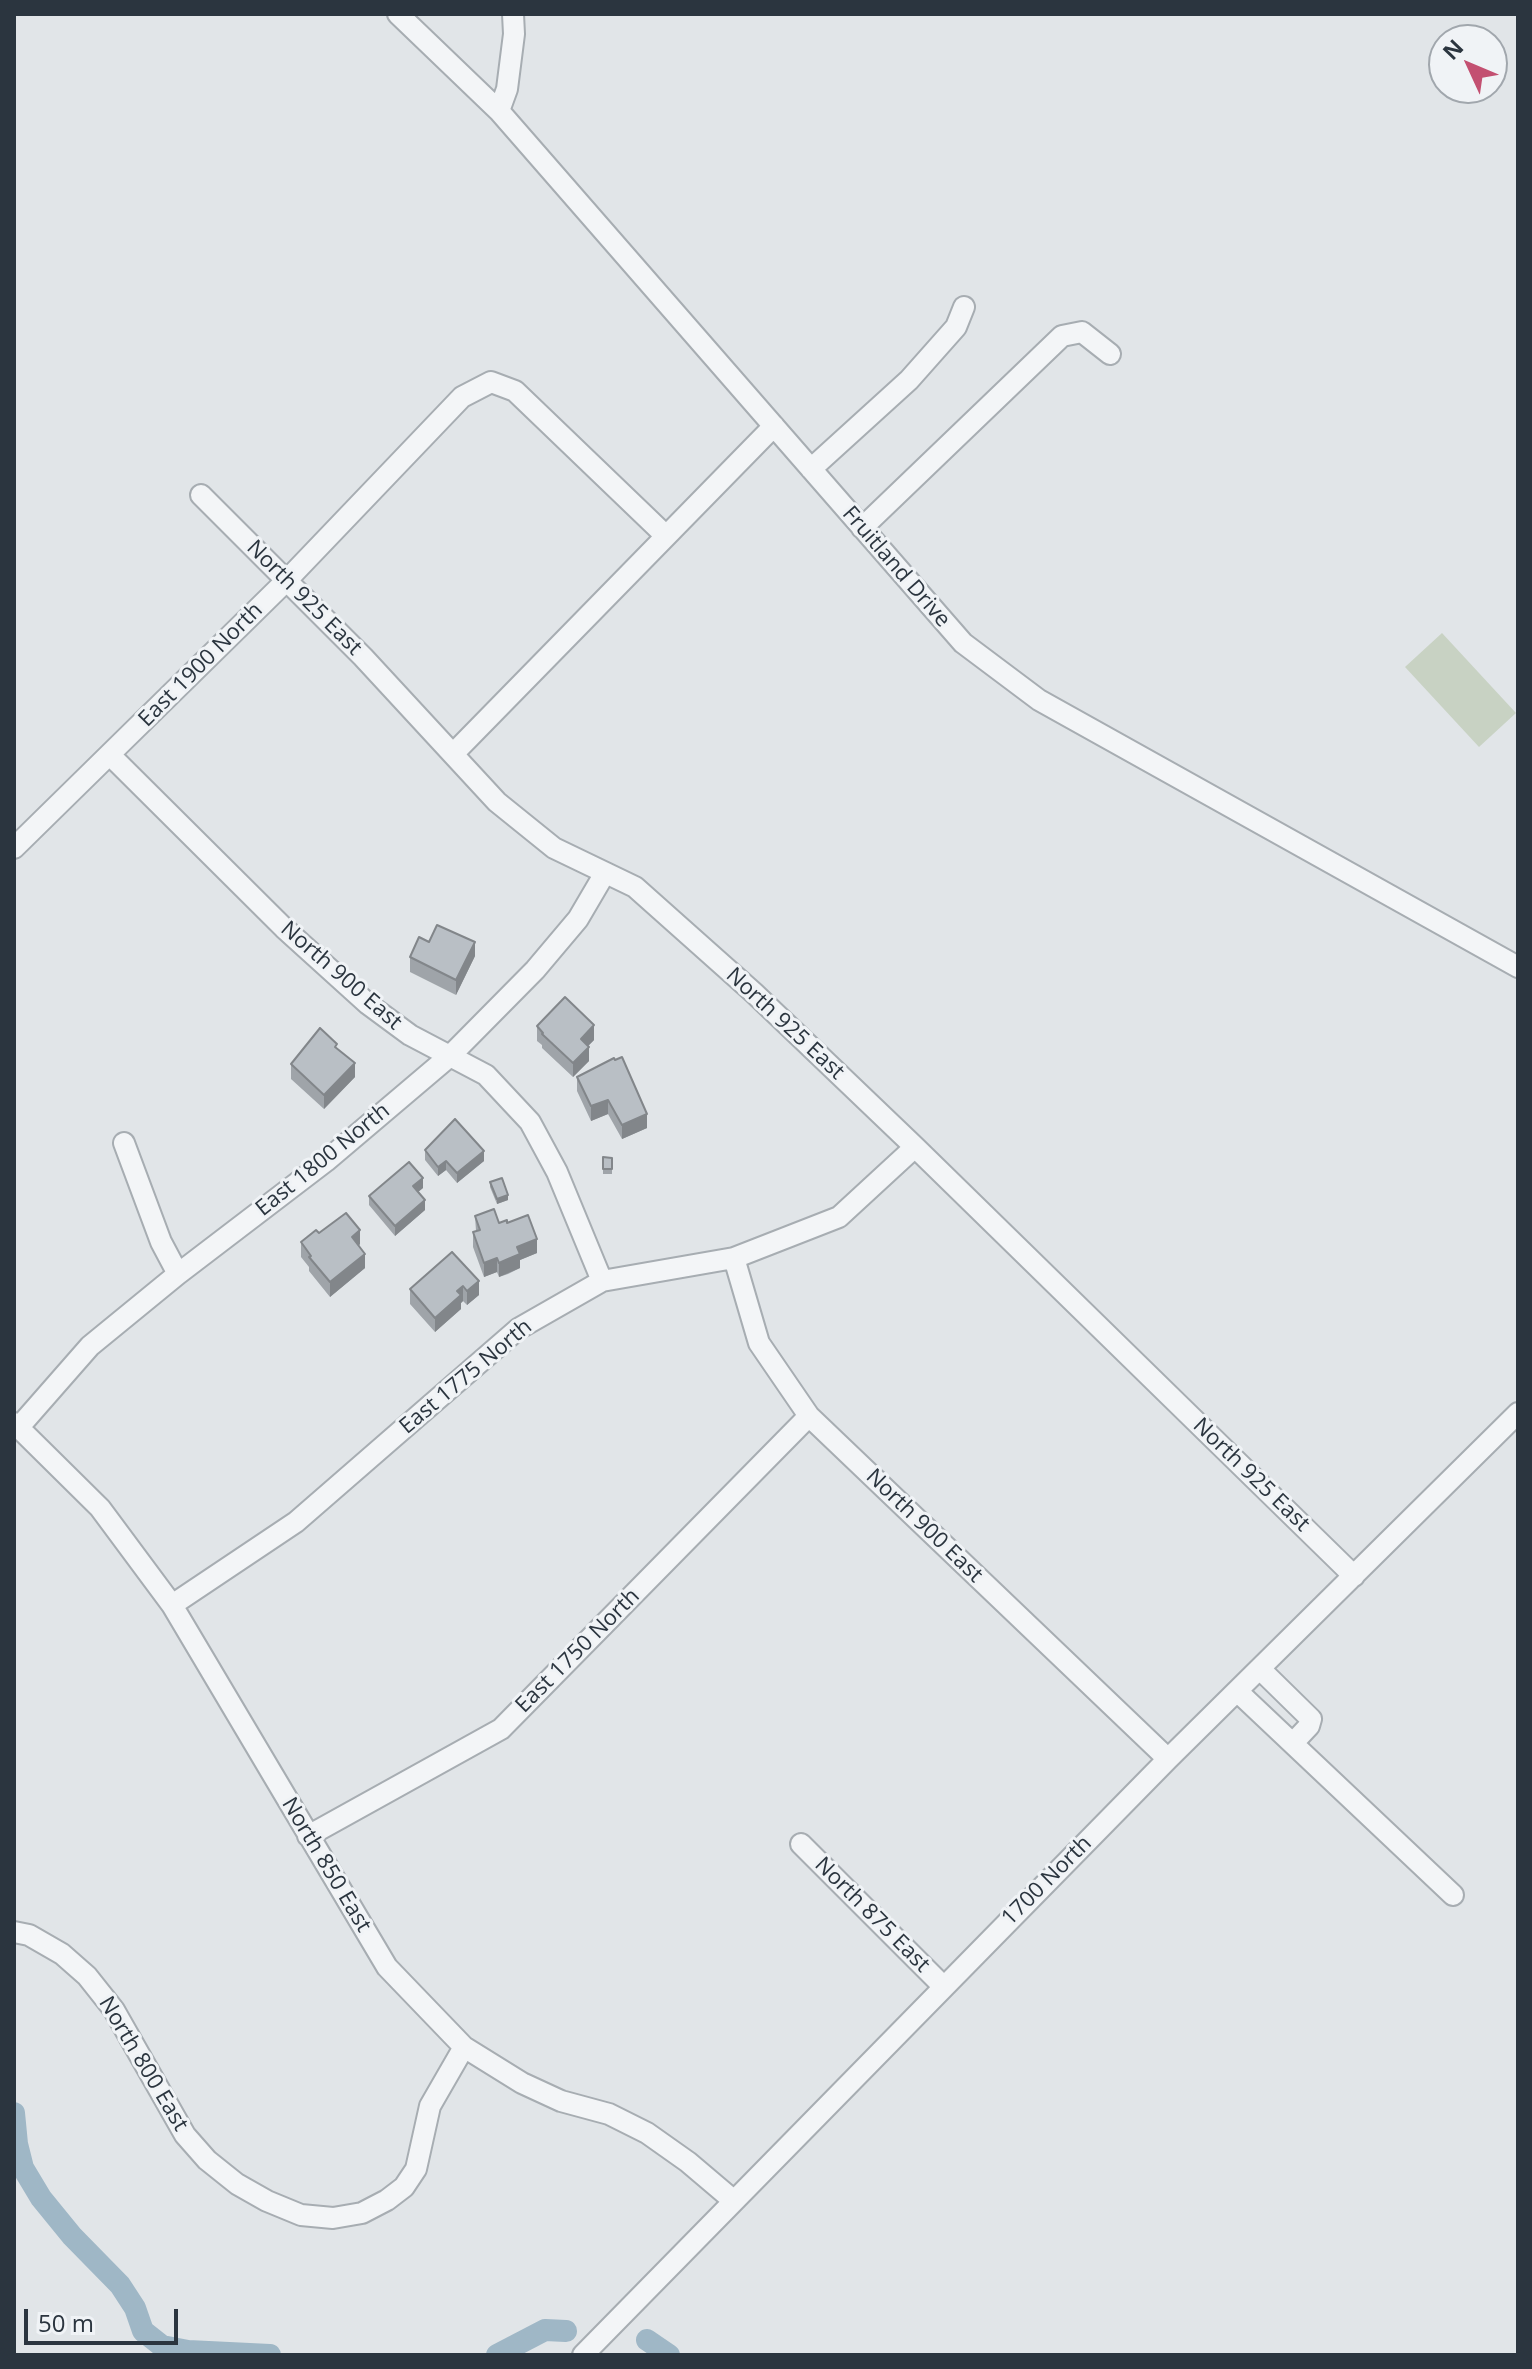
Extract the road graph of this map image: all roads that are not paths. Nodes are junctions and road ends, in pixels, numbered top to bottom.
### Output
1 (398, 14) edge
2 (513, 14) edge
3 (499, 111) junction
4 (964, 307) dead end
5 (1110, 354) dead end
6 (774, 426) junction
7 (811, 469) junction
8 (201, 495) dead end
9 (862, 528) junction
10 (666, 536) junction
11 (287, 580) junction
12 (453, 754) junction
13 (110, 755) junction
14 (14, 848) edge
15 (605, 873) junction
16 (1518, 967) edge
17 (451, 1055) junction
18 (124, 1143) dead end
19 (915, 1147) junction
20 (734, 1258) junction
21 (178, 1274) junction
22 (602, 1281) junction
23 (1518, 1413) edge
24 (809, 1416) junction
25 (16, 1425) edge
26 (1354, 1576) junction
27 (172, 1605) junction
28 (1260, 1669) junction
29 (1237, 1691) junction
30 (1293, 1743) junction
31 (1168, 1759) junction
32 (308, 1836) junction
33 (801, 1844) dead end
34 (1453, 1895) dead end
35 (14, 1932) edge
36 (943, 1986) junction
37 (464, 2047) junction
38 (734, 2201) junction
39 (583, 2355) edge

1 - 3 street, Fruitland Drive
2 - 3 street
3 - 6 street, Fruitland Drive
4 - 7 street
5 - 9 street
6 - 7 street, Fruitland Drive
6 - 10 street
7 - 9 street, Fruitland Drive
8 - 11 street, North 925 East
9 - 16 street, Fruitland Drive
10 - 11 street, East 1900 North
10 - 12 street
11 - 12 street, North 925 East
11 - 13 street, East 1900 North
12 - 15 street, North 925 East
13 - 14 street, East 1900 North
13 - 17 street, North 900 East
15 - 17 street, East 1800 North
15 - 19 street, North 925 East
17 - 21 street, East 1800 North
17 - 22 street, North 900 East
18 - 21 street
19 - 20 street, East 1775 North
19 - 26 street, North 925 East
20 - 22 street, East 1775 North
20 - 24 street, North 900 East
21 - 25 street, East 1800 North
22 - 27 street, East 1775 North
23 - 26 street, 1700 North
24 - 31 street, North 900 East
24 - 32 street, East 1750 North
25 - 27 street, North 850 East
26 - 28 street, 1700 North
27 - 32 street, North 850 East
28 - 29 street, 1700 North
28 - 30 street
29 - 30 street
29 - 31 street, 1700 North
30 - 34 street
31 - 36 street, 1700 North
32 - 37 street, North 850 East
33 - 36 street, North 875 East
35 - 37 street, North 800 East
36 - 38 street, 1700 North
37 - 38 street, North 850 East
38 - 39 street, 1700 North

